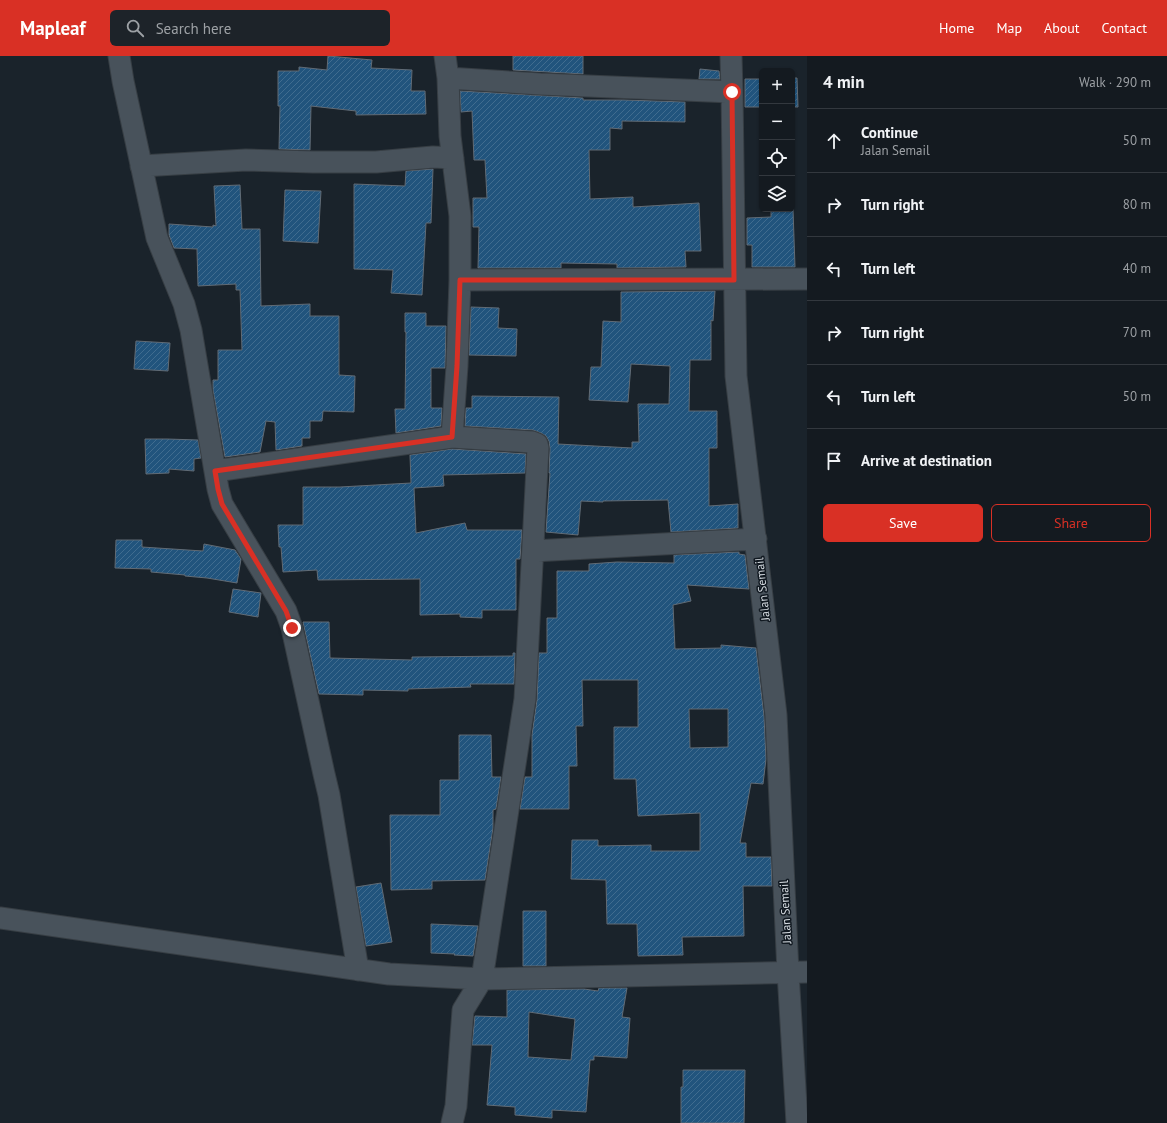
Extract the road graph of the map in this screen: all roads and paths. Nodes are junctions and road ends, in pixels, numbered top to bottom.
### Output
1 (119, 56) edge
2 (445, 56) edge
3 (731, 56) edge
4 (448, 78) junction
5 (732, 92) junction
6 (452, 158) junction
7 (141, 166) junction
8 (807, 279) edge
9 (460, 280) junction
10 (734, 280) junction
11 (452, 437) junction
12 (215, 471) junction
13 (756, 539) junction
14 (533, 550) junction
15 (0, 918) edge
16 (358, 970) junction
17 (797, 972) edge
18 (482, 979) junction
19 (452, 1123) edge
20 (797, 1123) edge

1 - 7 street
2 - 4 street
3 - 5 street, Jalan Semail
4 - 5 street
4 - 6 street
5 - 10 street, Jalan Semail
6 - 7 street
6 - 9 street
7 - 12 street
8 - 10 street
9 - 10 street
9 - 11 street
10 - 13 street, Jalan Semail
11 - 12 street
11 - 14 street
12 - 16 street
13 - 14 street
13 - 17 street, Jalan Semail
14 - 18 street
15 - 16 street
16 - 18 street
17 - 18 street
17 - 20 street, Jalan Semail
18 - 19 street

